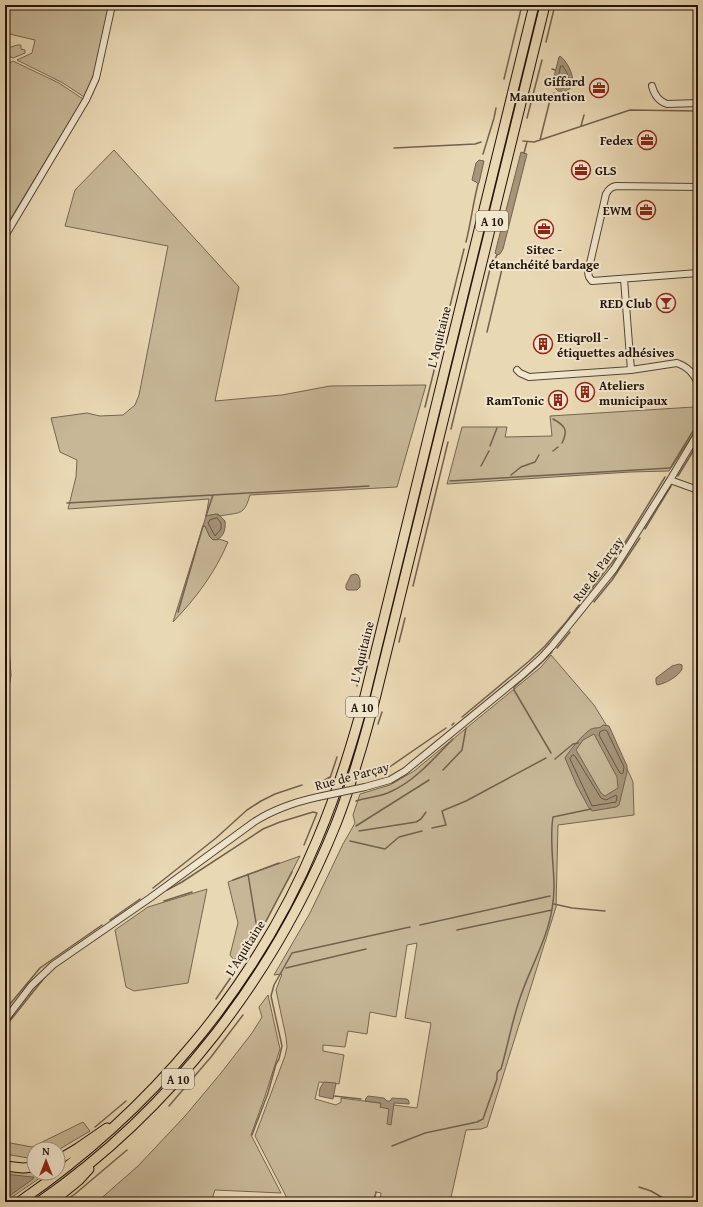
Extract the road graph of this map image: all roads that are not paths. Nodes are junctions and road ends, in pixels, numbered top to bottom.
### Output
1 (112, 5) edge
2 (534, 5) edge
3 (545, 5) edge
4 (652, 86) dead end
5 (698, 103) edge
6 (698, 186) edge
7 (5, 236) edge
8 (698, 273) edge
9 (624, 279) junction
10 (517, 370) dead end
11 (631, 370) junction
12 (698, 383) edge
13 (698, 433) edge
14 (670, 480) junction
15 (698, 490) edge
16 (5, 1020) edge
17 (128, 1114) junction
18 (111, 1144) junction
19 (66, 1156) edge
20 (5, 1166) edge
21 (26, 1168) edge
22 (19, 1202) edge
23 (38, 1202) edge
24 (52, 1202) edge

1 - 7 street
2 - 17 highway, L'Aquitaine / A 10
3 - 18 highway, L'Aquitaine / A 10
4 - 5 street
6 - 9 street
8 - 9 street
9 - 11 street
10 - 11 street
11 - 12 street
13 - 14 street, Rue de Parçay
14 - 15 street
14 - 16 street, Rue de Parçay, bridge
17 - 19 highway
17 - 22 highway, L'Aquitaine / A 10
18 - 23 highway, L'Aquitaine / A 10
18 - 24 highway
20 - 21 highway

